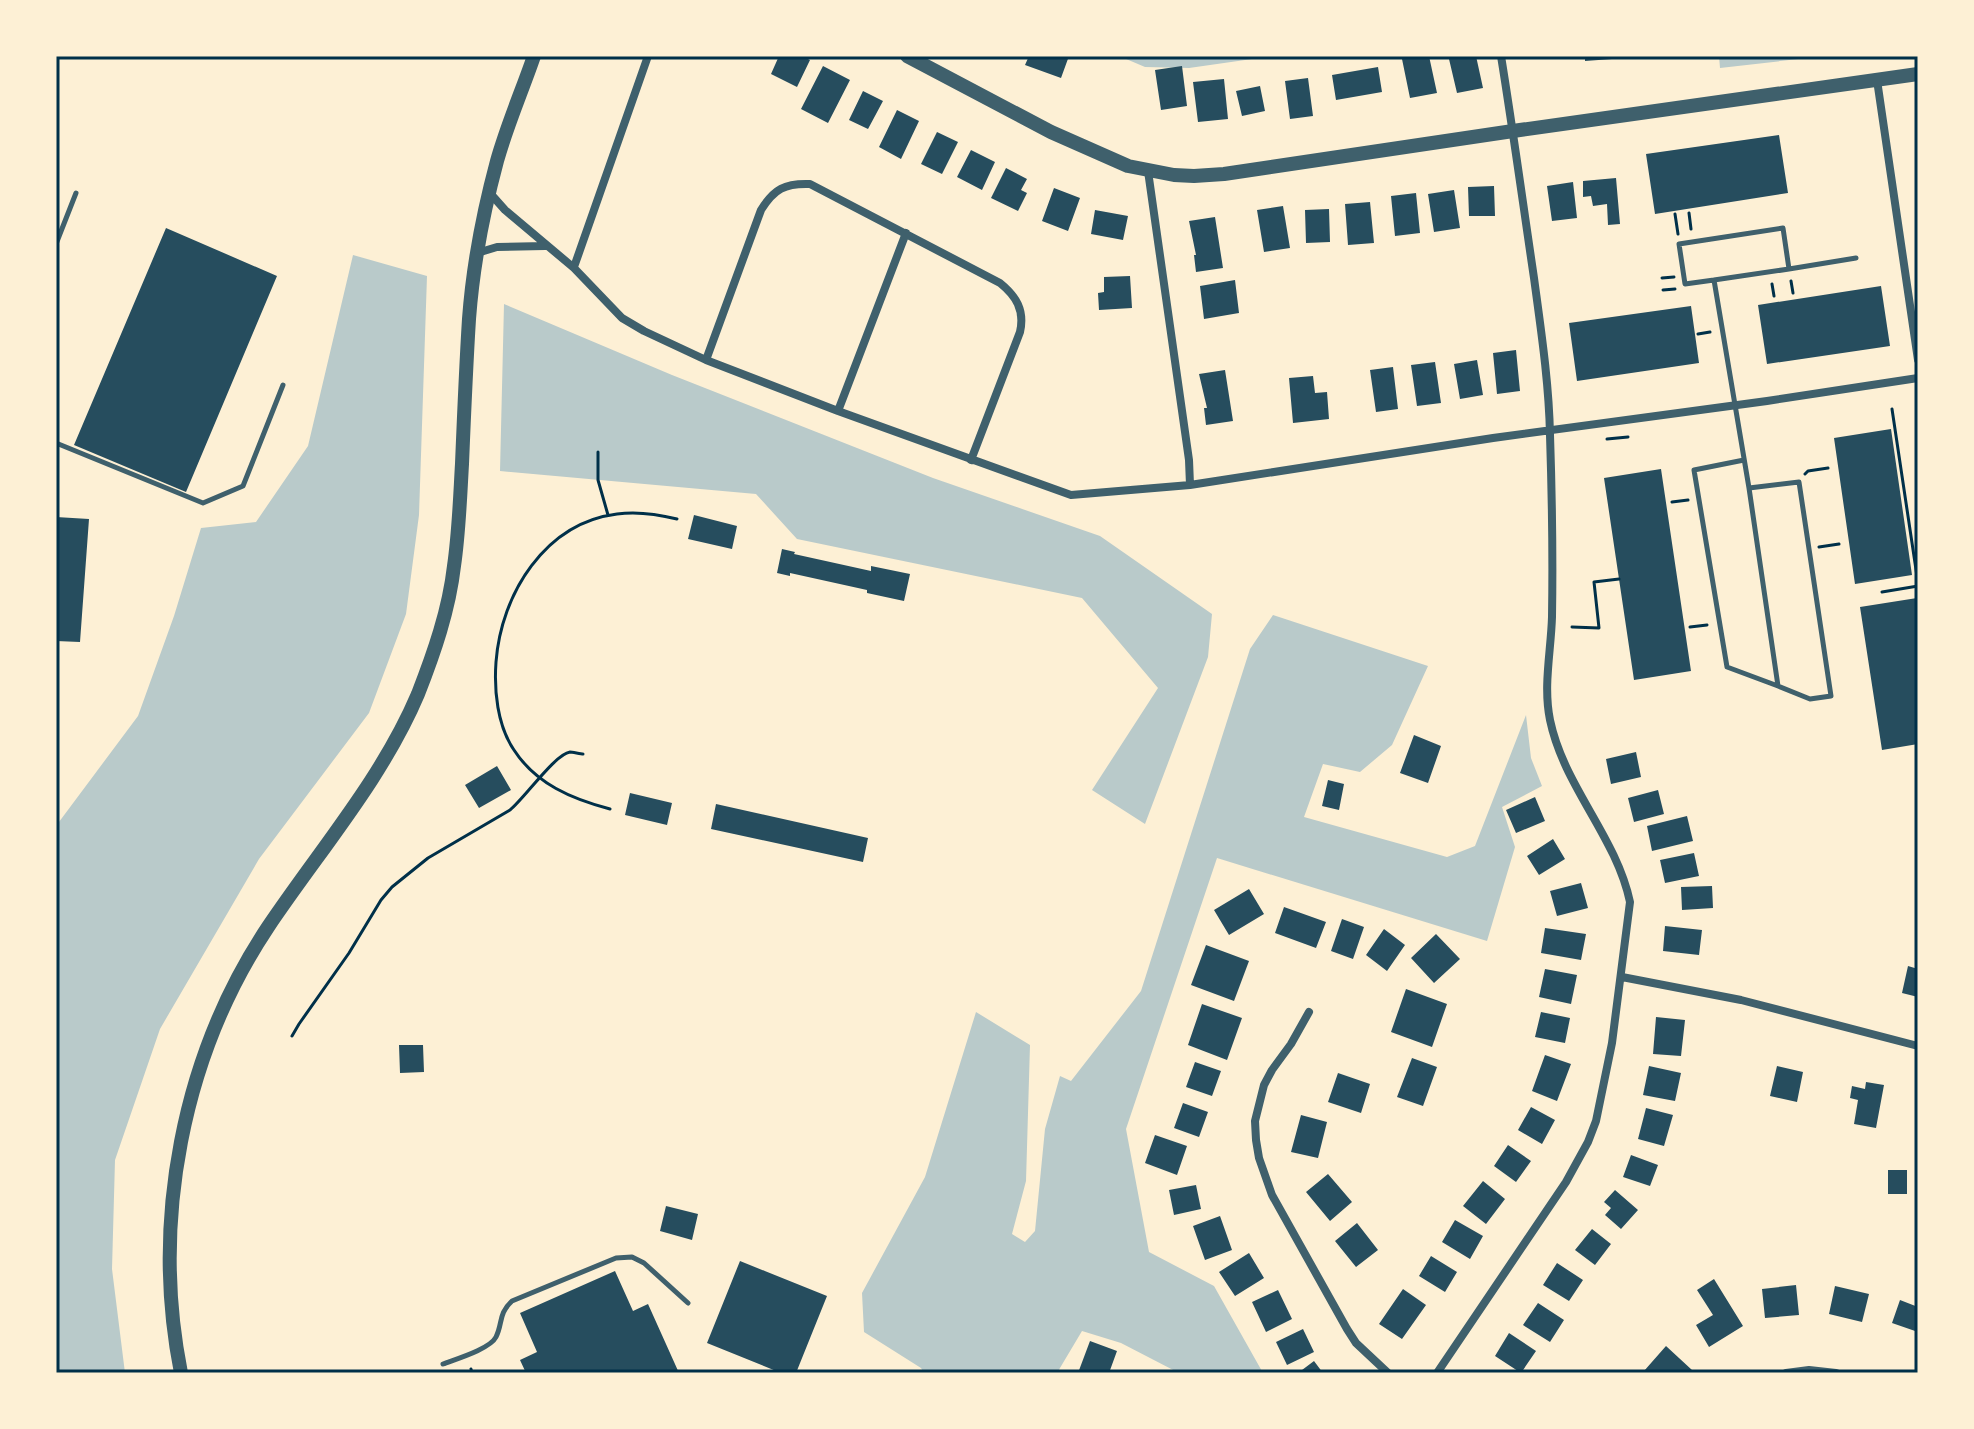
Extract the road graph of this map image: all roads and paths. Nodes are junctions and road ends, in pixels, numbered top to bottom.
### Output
1 (534, 56) edge
2 (648, 56) edge
3 (907, 56) edge
4 (1501, 56) edge
5 (1918, 74) edge
6 (1877, 80) junction
7 (1513, 131) junction
8 (1148, 171) junction
9 (489, 192) junction
10 (76, 193) dead end
11 (1689, 213) dead end
12 (1675, 214) dead end
13 (906, 233) junction
14 (1694, 242) junction
15 (56, 244) edge
16 (1679, 244) junction
17 (546, 246) junction
18 (477, 253) junction
19 (1856, 258) dead end
20 (574, 267) junction
21 (1789, 269) junction
22 (1714, 280) junction
23 (706, 360) junction
24 (1918, 360) edge
25 (1918, 378) edge
26 (283, 385) dead end
27 (1734, 405) junction
28 (1892, 409) dead end
29 (838, 411) junction
30 (1550, 430) junction
31 (1628, 437) dead end
32 (1607, 439) dead end
33 (56, 443) edge
34 (598, 452) dead end
35 (971, 460) junction
36 (1744, 460) junction
37 (1828, 468) dead end
38 (1799, 482) junction
39 (1190, 485) junction
40 (1749, 488) junction
41 (609, 515) junction
42 (677, 519) dead end
43 (1839, 544) dead end
44 (1809, 548) junction
45 (1619, 579) dead end
46 (1918, 584) edge
47 (1882, 592) dead end
48 (1719, 623) junction
49 (1572, 627) dead end
50 (1690, 627) dead end
51 (1778, 686) junction
52 (583, 754) dead end
53 (540, 778) junction
54 (610, 809) dead end
55 (1622, 977) junction
56 (1309, 1012) dead end
57 (292, 1036) dead end
58 (1918, 1046) edge
59 (688, 1303) dead end
60 (443, 1364) dead end
61 (181, 1373) edge
62 (1388, 1373) edge
63 (1437, 1373) edge
64 (1786, 1373) edge
65 (1836, 1373) edge

1 - 9 street
2 - 20 street
3 - 8 street
4 - 7 street
5 - 6 street
6 - 7 street
6 - 24 street
7 - 8 street
7 - 30 street
8 - 39 street
9 - 17 street
9 - 18 street
10 - 15 lane
11 - 14 path
12 - 16 path
13 - 23 street
13 - 29 street
13 - 35 street
14 - 16 lane
14 - 21 lane
16 - 22 lane
17 - 18 street
17 - 20 street
18 - 61 street
19 - 21 lane
20 - 23 street
21 - 22 lane
22 - 27 lane
23 - 29 street
25 - 27 street
26 - 33 lane
27 - 30 street
27 - 36 lane
28 - 46 path
29 - 35 street
30 - 39 street
30 - 55 street
31 - 32 path
34 - 41 path
35 - 39 street
36 - 40 lane
36 - 48 lane
37 - 38 path
38 - 40 lane
38 - 44 lane
40 - 51 lane
41 - 42 path
41 - 53 path
43 - 44 path
44 - 51 lane
45 - 49 path
46 - 47 path
48 - 50 path
48 - 51 lane
52 - 53 path
53 - 54 path
53 - 57 path
55 - 58 street
55 - 63 street
56 - 62 street
59 - 60 lane
64 - 65 street

